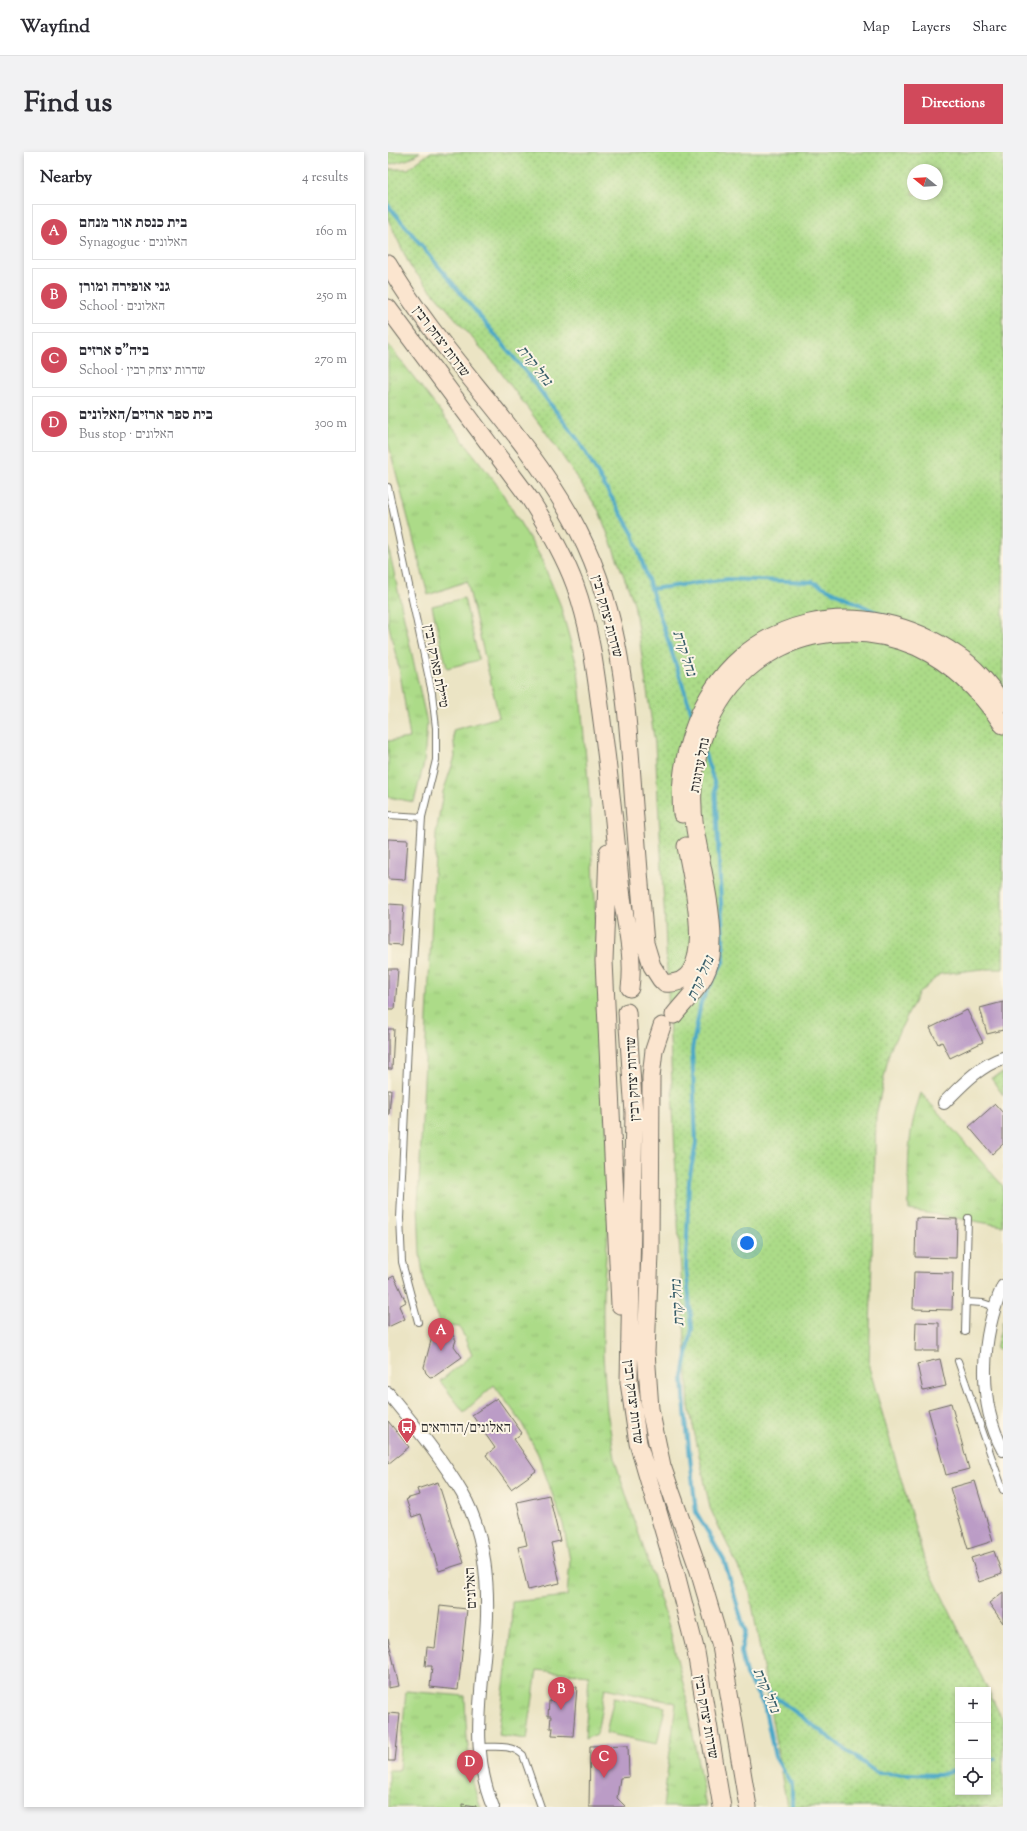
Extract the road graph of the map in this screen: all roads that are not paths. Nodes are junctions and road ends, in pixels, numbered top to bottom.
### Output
1 (388, 264) edge
2 (388, 308) edge
3 (388, 487) edge
4 (1003, 703) edge
5 (1003, 725) edge
6 (608, 766) junction
7 (388, 815) edge
8 (422, 817) junction
9 (663, 981) junction
10 (630, 988) junction
11 (627, 1012) junction
12 (668, 1021) junction
13 (1003, 1058) edge
14 (944, 1103) dead end
15 (968, 1218) dead end
16 (1003, 1286) edge
17 (966, 1302) junction
18 (995, 1307) junction
19 (418, 1322) dead end
20 (965, 1332) dead end
21 (958, 1361) dead end
22 (629, 1382) junction
23 (388, 1393) edge
24 (1003, 1450) edge
25 (1003, 1490) edge
26 (480, 1747) junction
27 (493, 1807) edge
28 (541, 1807) edge
29 (722, 1807) edge
30 (748, 1807) edge

1 - 9 main road, שדרות יצחק רבין
2 - 6 main road, שדרות יצחק רבין
3 - 8 lane, טיילת פארק רבין
4 - 9 main road, נחל ערוגות
5 - 12 main road, נחל ערוגות
6 - 10 main road, שדרות יצחק רבין
6 - 22 main road
7 - 8 lane
8 - 19 lane, טיילת פארק רבין
9 - 10 main road
9 - 12 main road
10 - 11 main road
11 - 12 main road
11 - 22 main road, שדרות יצחק רבין
12 - 30 main road, שדרות יצחק רבין
13 - 14 street
15 - 17 lane
16 - 18 street
17 - 18 lane
17 - 20 lane
18 - 24 street
21 - 25 lane
22 - 29 main road, שדרות יצחק רבין
23 - 26 street, האלונים
26 - 27 street, האלונים
26 - 28 lane

